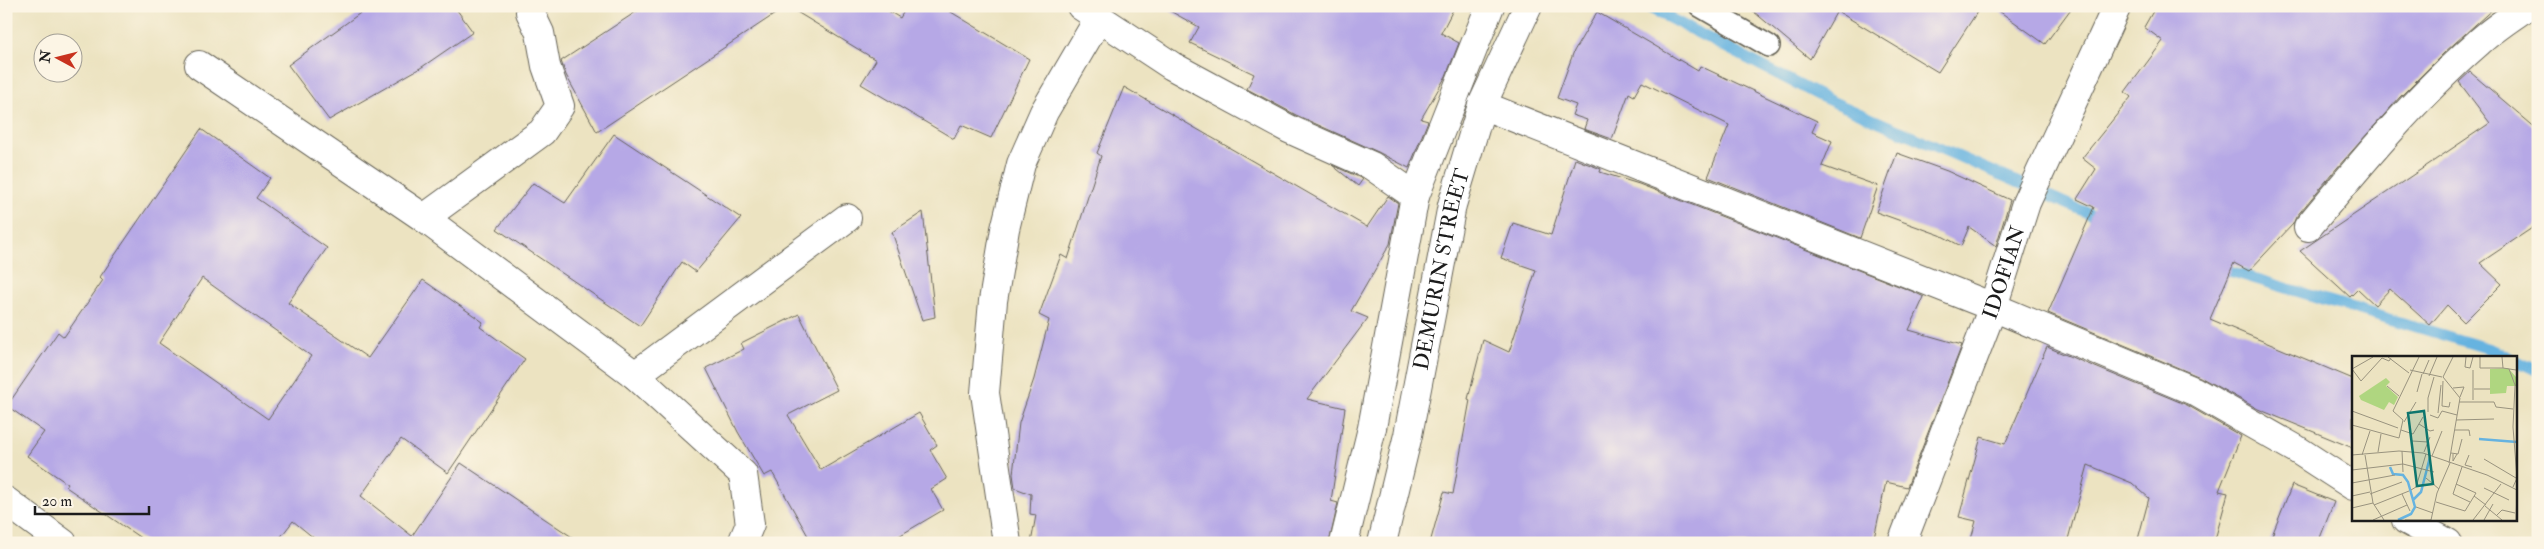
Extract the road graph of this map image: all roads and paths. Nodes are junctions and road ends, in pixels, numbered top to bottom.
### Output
1 (532, 6) edge
2 (1490, 6) edge
3 (1528, 6) edge
4 (1700, 6) edge
5 (2117, 6) edge
6 (2527, 6) edge
7 (1090, 12) edge
8 (1769, 46) dead end
9 (200, 65) dead end
10 (1482, 105) junction
11 (1415, 196) junction
12 (424, 218) junction
13 (847, 218) dead end
14 (2308, 227) dead end
15 (1993, 307) junction
16 (635, 375) junction
17 (2352, 485) edge
18 (6, 501) edge
19 (2410, 522) edge
20 (62, 543) edge
21 (742, 543) edge
22 (1006, 543) edge
23 (1344, 543) edge
24 (1382, 543) edge
25 (1902, 543) edge
26 (2448, 543) edge

1 - 12 street
2 - 11 street, DEMURIN STREET
3 - 10 street, DEMURIN STREET
4 - 8 lane
5 - 15 street, IDOFIAN
6 - 14 street
7 - 11 street
7 - 22 street
9 - 12 street
10 - 15 street
10 - 24 street, DEMURIN STREET
11 - 23 street, DEMURIN STREET
12 - 16 street
13 - 16 street
15 - 17 street
15 - 25 street, IDOFIAN
16 - 21 street
18 - 20 street
19 - 26 street

